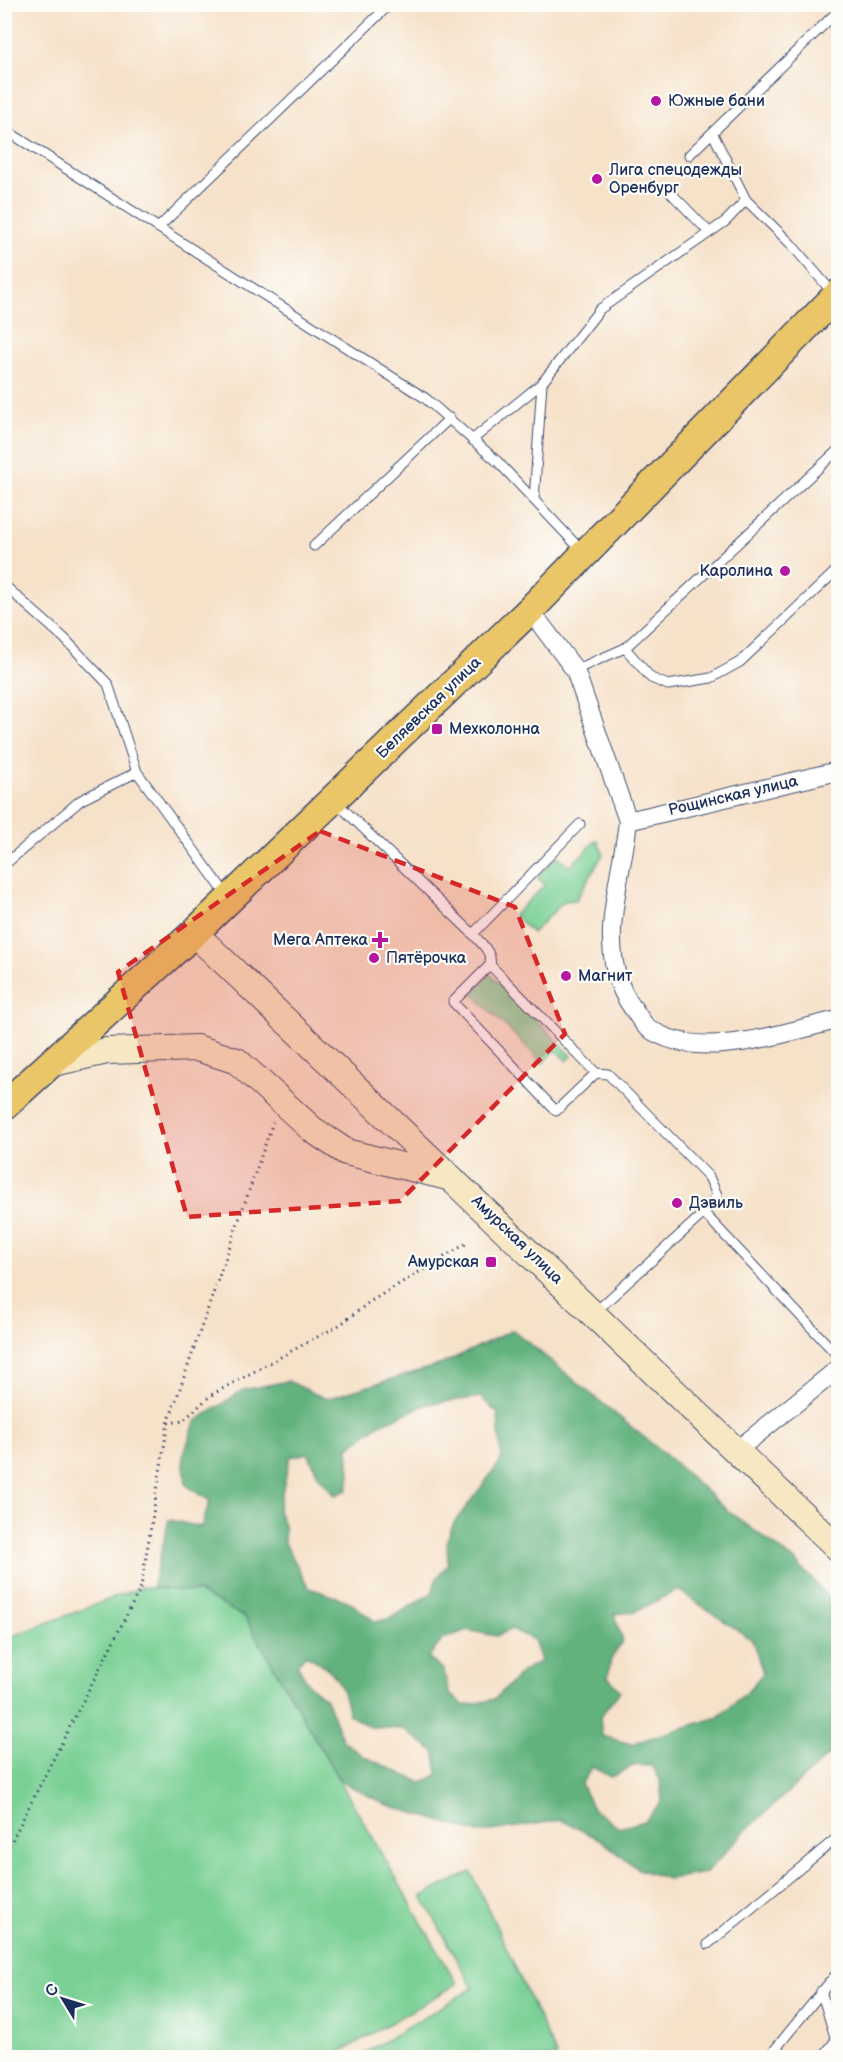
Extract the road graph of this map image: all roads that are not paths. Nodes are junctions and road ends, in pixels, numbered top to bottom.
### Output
1 (390, 4) edge
2 (838, 11) edge
3 (4, 129) edge
4 (713, 134) junction
5 (689, 155) dead end
6 (670, 192) dead end
7 (746, 200) junction
8 (159, 227) junction
9 (709, 232) junction
10 (837, 295) edge
11 (542, 383) junction
12 (450, 418) junction
13 (472, 440) junction
14 (838, 450) edge
15 (534, 500) junction
16 (314, 546) dead end
17 (586, 555) junction
18 (838, 569) edge
19 (4, 585) edge
20 (530, 610) junction
21 (625, 648) junction
22 (576, 670) junction
23 (137, 771) junction
24 (838, 771) edge
25 (333, 800) junction
26 (628, 821) junction
27 (580, 824) dead end
28 (4, 865) edge
29 (230, 899) junction
30 (194, 933) junction
31 (473, 934) junction
32 (490, 966) junction
33 (838, 1020) edge
34 (53, 1063) junction
35 (596, 1073) junction
36 (4, 1106) edge
37 (454, 1179) junction
38 (704, 1213) junction
39 (592, 1314) junction
40 (838, 1356) edge
41 (838, 1369) edge
42 (736, 1451) junction
43 (838, 1548) edge
44 (838, 1837) edge
45 (708, 1944) dead end
46 (838, 1972) edge
47 (821, 1992) junction
48 (768, 2058) edge
49 (822, 2058) edge

1 - 8 lane
2 - 4 lane
3 - 8 lane
4 - 5 lane
4 - 7 lane
6 - 9 lane
7 - 9 lane
7 - 10 lane
8 - 12 lane
9 - 11 lane
10 - 17 main road, Беляевская улица
11 - 13 lane
11 - 15 lane
12 - 13 lane
12 - 16 lane
13 - 15 lane
14 - 21 lane
15 - 17 lane
17 - 20 main road, Беляевская улица
18 - 21 lane
19 - 23 lane
20 - 22 street
20 - 25 main road, Беляевская улица
21 - 22 lane
22 - 26 street
23 - 28 lane
23 - 29 lane
24 - 26 street, Рощинская улица
25 - 29 main road, Беляевская улица
25 - 31 lane
26 - 33 street
27 - 31 lane
29 - 30 main road, Беляевская улица
30 - 34 main road, Беляевская улица
30 - 37 street, Амурская улица
31 - 32 lane
32 - 35 lane
32 - 35 lane
34 - 36 main road, Беляевская улица
34 - 37 street
35 - 38 lane
37 - 39 street, Амурская улица
38 - 39 lane
38 - 40 lane
39 - 42 street, Амурская улица
41 - 42 street
42 - 43 street, Амурская улица
44 - 45 lane
46 - 47 lane
47 - 48 lane
47 - 49 lane

